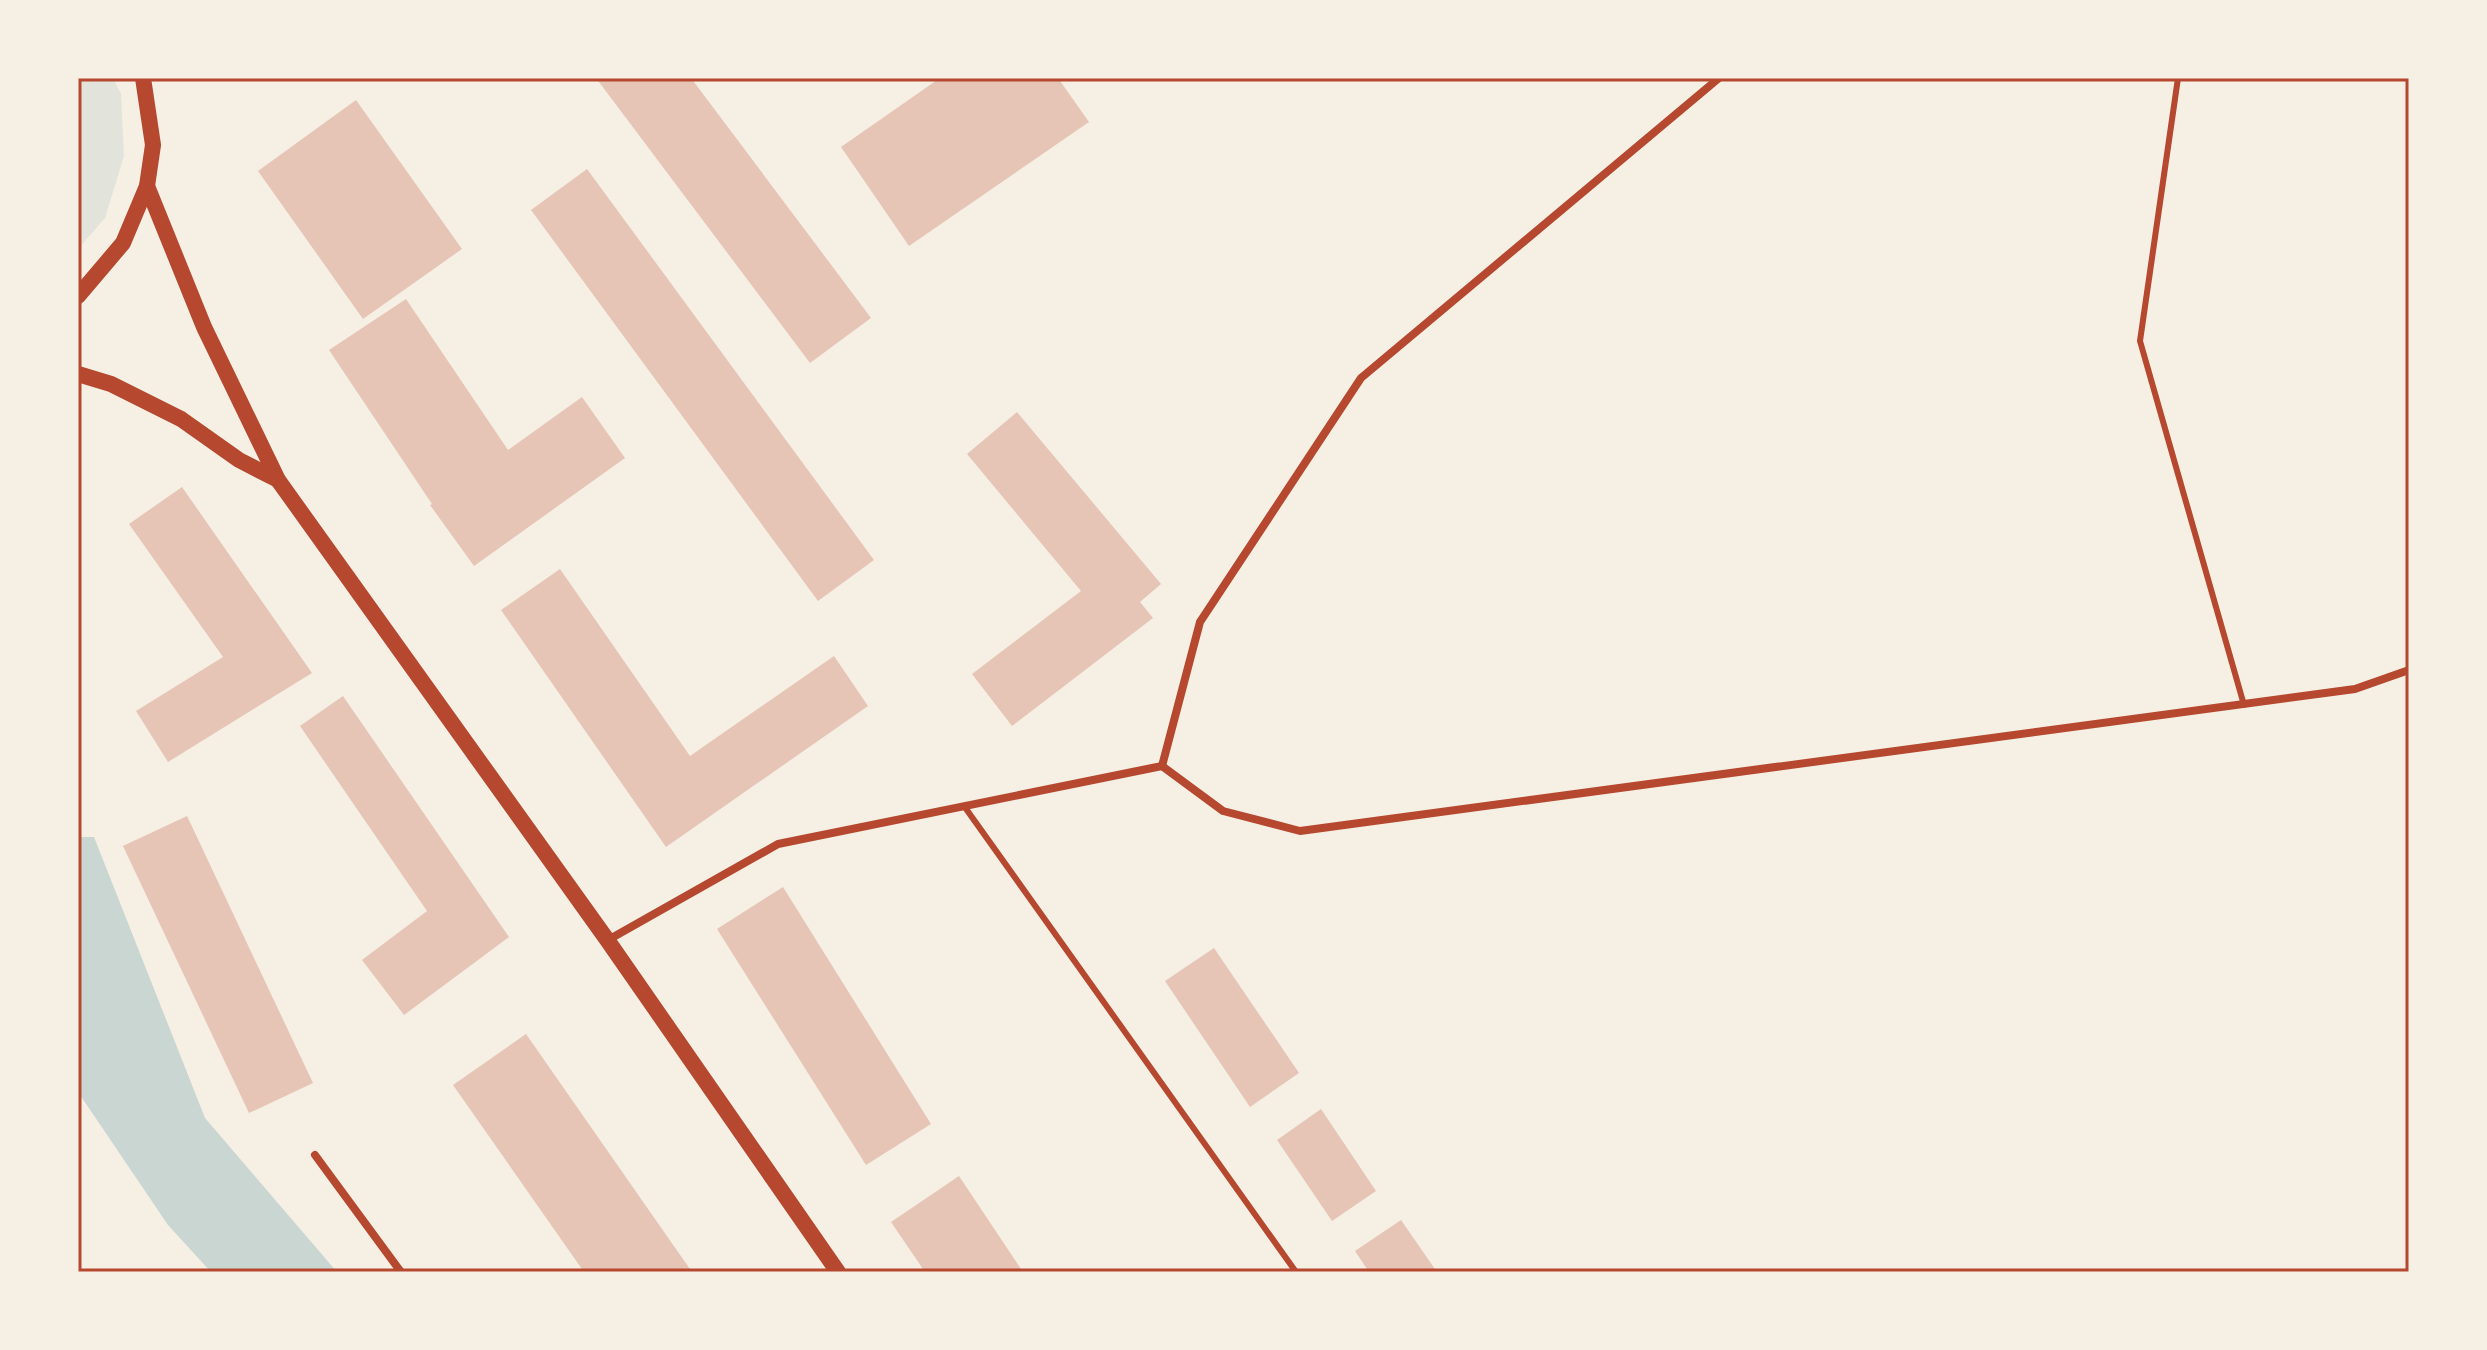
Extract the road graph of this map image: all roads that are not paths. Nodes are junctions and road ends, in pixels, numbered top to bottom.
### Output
1 (143, 78) edge
2 (1719, 78) edge
3 (2178, 78) edge
4 (147, 186) junction
5 (78, 296) edge
6 (78, 374) edge
7 (278, 480) junction
8 (2409, 670) edge
9 (2244, 705) junction
10 (1162, 766) junction
11 (964, 806) junction
12 (608, 941) junction
13 (315, 1155) dead end
14 (401, 1272) edge
15 (838, 1272) edge
16 (1296, 1272) edge

1 - 4 main road
2 - 10 street
3 - 9 lane
4 - 5 main road
4 - 7 main road
6 - 7 main road
7 - 12 main road
8 - 9 street
9 - 10 street
10 - 11 street
11 - 12 street
11 - 16 lane
12 - 15 main road
13 - 14 street

